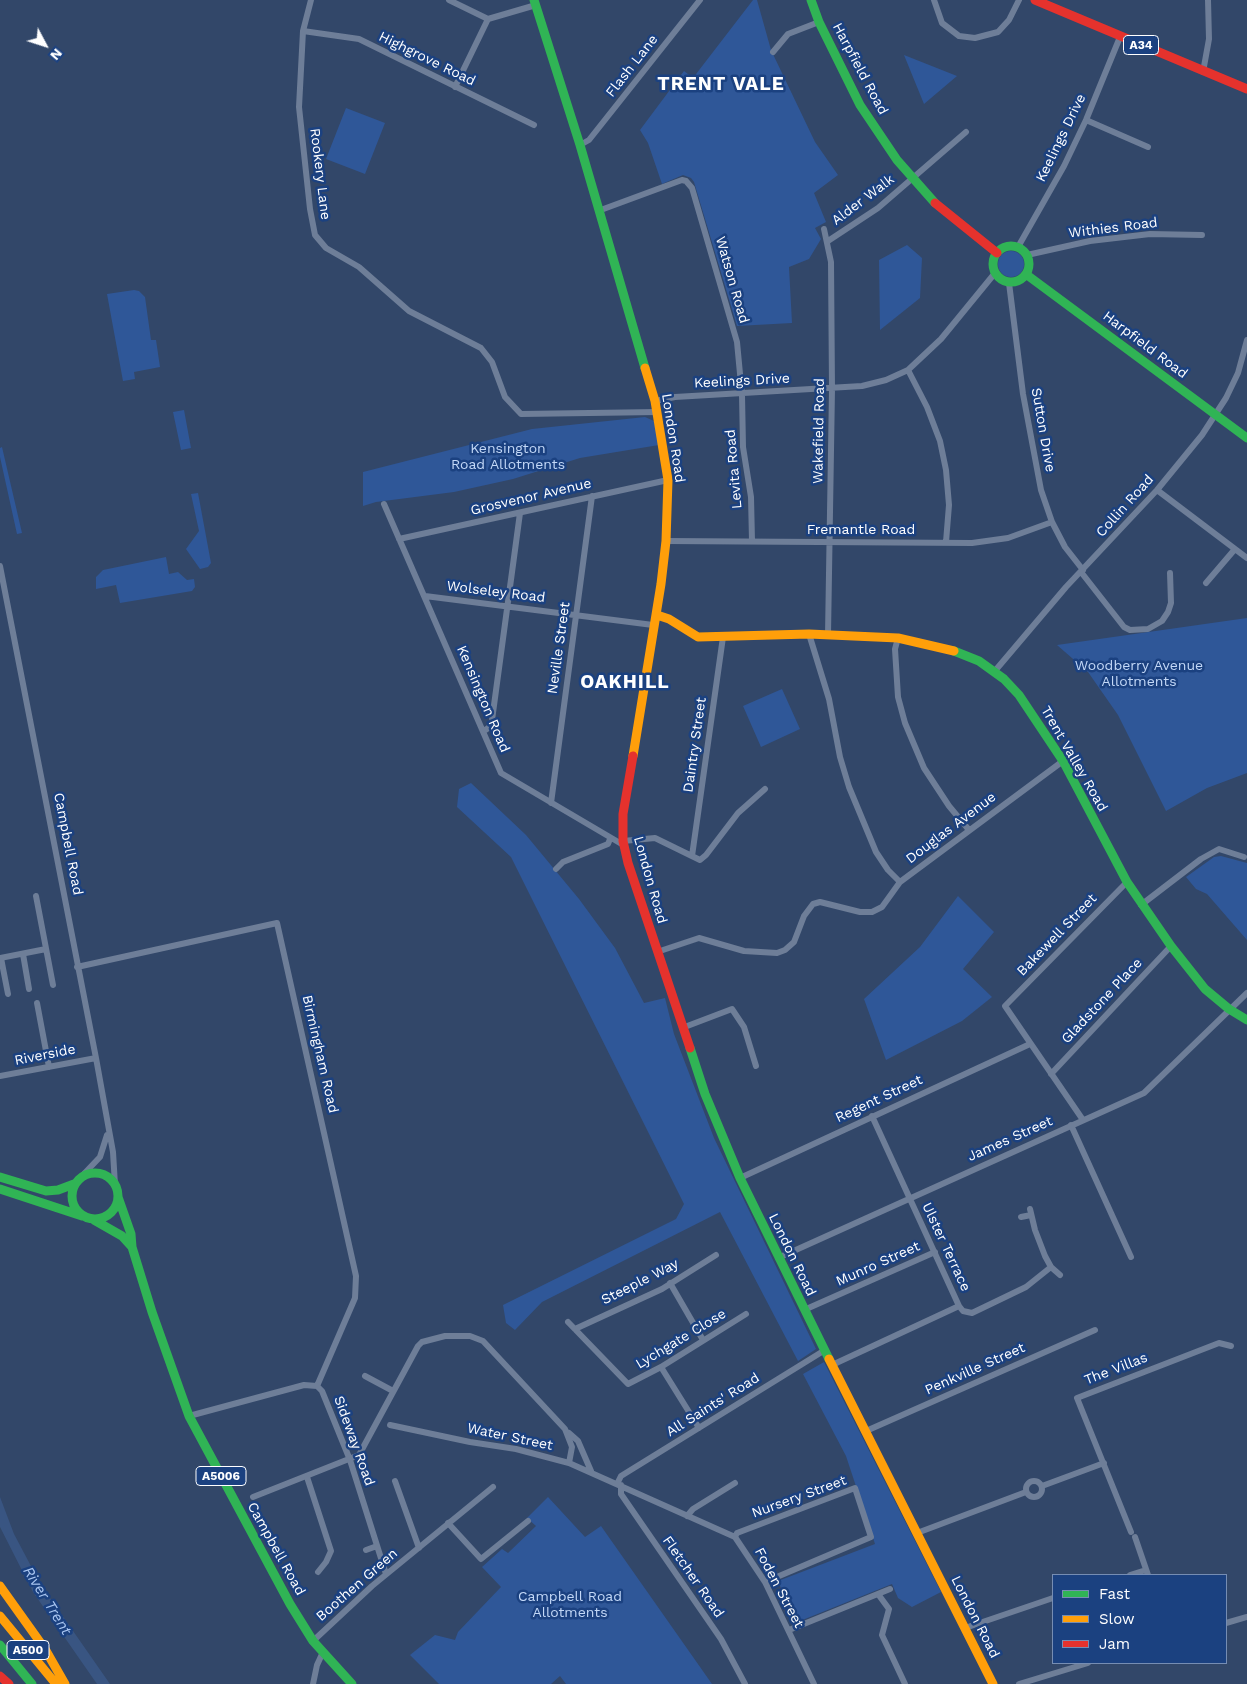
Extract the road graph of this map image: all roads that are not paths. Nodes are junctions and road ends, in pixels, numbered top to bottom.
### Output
1 (311, 0) edge
2 (449, 0) edge
3 (700, 0) edge
4 (812, 0) edge
5 (934, 0) edge
6 (1019, 0) edge
7 (1035, 0) edge
8 (1208, 0) edge
9 (457, 2) edge
10 (535, 2) edge
11 (488, 20) junction
12 (819, 22) junction
13 (304, 31) junction
14 (1120, 37) junction
15 (773, 52) dead end
16 (1203, 72) junction
17 (455, 87) junction
18 (1247, 89) edge
19 (1086, 120) junction
20 (534, 125) dead end
21 (966, 132) dead end
22 (580, 145) junction
23 (1148, 147) dead end
24 (913, 178) junction
25 (598, 212) junction
26 (824, 229) dead end
27 (1202, 235) dead end
28 (828, 241) junction
29 (1018, 247) junction
30 (996, 253) junction
31 (1027, 255) junction
32 (995, 273) junction
33 (1027, 275) junction
34 (1009, 283) junction
35 (1247, 340) edge
36 (908, 370) junction
37 (832, 389) junction
38 (742, 395) junction
39 (655, 401) junction
40 (658, 412) junction
41 (1216, 415) junction
42 (1247, 438) edge
43 (668, 480) junction
44 (1157, 490) junction
45 (592, 496) junction
46 (384, 504) dead end
47 (520, 513) junction
48 (1052, 522) junction
49 (399, 538) junction
50 (666, 541) junction
51 (752, 541) junction
52 (829, 542) junction
53 (946, 542) junction
54 (1234, 549) junction
55 (1247, 558) edge
56 (0, 566) edge
57 (1082, 571) junction
58 (1170, 573) dead end
59 (1206, 583) dead end
60 (424, 596) junction
61 (508, 606) junction
62 (576, 616) junction
63 (657, 616) junction
64 (653, 625) junction
65 (809, 634) junction
66 (828, 635) junction
67 (723, 637) junction
68 (898, 638) junction
69 (994, 672) junction
70 (484, 731) junction
71 (1063, 761) junction
72 (765, 789) dead end
73 (551, 803) junction
74 (969, 830) junction
75 (610, 839) junction
76 (624, 843) junction
77 (692, 856) junction
78 (1244, 857) dead end
79 (556, 869) dead end
80 (900, 882) junction
81 (1127, 882) junction
82 (36, 896) dead end
83 (1141, 905) junction
84 (1171, 946) junction
85 (46, 949) junction
86 (657, 952) junction
87 (22, 954) junction
88 (1, 958) edge
89 (77, 967) junction
90 (53, 985) dead end
91 (29, 989) dead end
92 (1247, 993) edge
93 (8, 994) dead end
94 (37, 1003) dead end
95 (1229, 1009) junction
96 (1247, 1020) edge
97 (682, 1028) junction
98 (1030, 1044) junction
99 (96, 1058) junction
100 (756, 1066) dead end
101 (49, 1067) junction
102 (1051, 1074) junction
103 (0, 1075) edge
104 (872, 1116) junction
105 (1082, 1120) junction
106 (1071, 1125) junction
107 (108, 1129) junction
108 (0, 1177) edge
109 (740, 1178) junction
110 (78, 1180) junction
111 (115, 1185) junction
112 (0, 1189) edge
113 (118, 1197) junction
114 (910, 1198) junction
115 (83, 1216) junction
116 (1021, 1217) dead end
117 (94, 1220) junction
118 (132, 1247) junction
119 (935, 1252) junction
120 (716, 1255) dead end
121 (1131, 1257) dead end
122 (778, 1258) junction
123 (1051, 1267) junction
124 (1060, 1275) dead end
125 (670, 1283) junction
126 (959, 1306) junction
127 (804, 1310) junction
128 (746, 1314) dead end
129 (568, 1322) dead end
130 (574, 1329) junction
131 (1095, 1330) dead end
132 (703, 1340) junction
133 (1231, 1346) dead end
134 (825, 1350) junction
135 (832, 1365) junction
136 (661, 1367) junction
137 (365, 1376) dead end
138 (317, 1386) junction
139 (393, 1391) junction
140 (189, 1416) junction
141 (390, 1425) dead end
142 (699, 1428) junction
143 (565, 1429) junction
144 (866, 1431) junction
145 (350, 1460) junction
146 (569, 1463) junction
147 (1104, 1463) junction
148 (591, 1471) junction
149 (307, 1477) junction
150 (395, 1481) dead end
151 (735, 1483) dead end
152 (619, 1484) junction
153 (1042, 1486) junction
154 (493, 1487) dead end
155 (1026, 1492) junction
156 (253, 1497) dead end
157 (687, 1516) junction
158 (528, 1521) dead end
159 (448, 1523) junction
160 (917, 1533) junction
161 (734, 1537) junction
162 (377, 1546) junction
163 (419, 1548) junction
164 (366, 1550) dead end
165 (318, 1572) dead end
166 (1147, 1573) edge
167 (386, 1574) junction
168 (765, 1582) junction
169 (0, 1586) edge
170 (890, 1589) dead end
171 (878, 1594) junction
172 (1052, 1598) edge
173 (0, 1616) edge
174 (1247, 1617) edge
175 (1227, 1623) edge
176 (965, 1628) junction
177 (789, 1630) junction
178 (313, 1641) junction
179 (0, 1645) edge
180 (323, 1652) junction
181 (1085, 1664) edge
182 (0, 1676) edge
183 (9, 1684) edge
184 (32, 1684) edge
185 (56, 1684) edge
186 (65, 1684) edge
187 (313, 1684) edge
188 (352, 1684) edge
189 (745, 1684) edge
190 (814, 1684) edge
191 (905, 1684) edge
192 (993, 1684) edge
193 (1019, 1684) edge

1 - 13 street, Rookery Lane
2 - 9 street
3 - 22 street, Flash Lane
4 - 12 main road, Harpfield Road
5 - 6 street
7 - 14 main road, A34
8 - 16 street
9 - 11 street
10 - 11 street
10 - 22 main road, London Road
11 - 17 street
12 - 15 street
12 - 24 main road, Harpfield Road
13 - 17 street, Highgrove Road
13 - 40 street, Rookery Lane
14 - 16 main road, A34
14 - 19 street, Keelings Drive
16 - 18 main road, A34
17 - 20 street, Highgrove Road
19 - 23 street
19 - 29 street, Keelings Drive
21 - 24 street, Alder Walk
22 - 25 main road, London Road
24 - 28 street, Alder Walk
24 - 30 main road, Harpfield Road
25 - 38 street, Watson Road
25 - 39 main road, London Road
26 - 28 street, Wakefield Road
27 - 31 street, Withies Road
28 - 37 street, Wakefield Road
29 - 30 main road
29 - 31 main road
30 - 32 main road
31 - 33 main road
32 - 34 main road
32 - 36 street, Keelings Drive
33 - 34 main road
33 - 41 main road, Harpfield Road
34 - 48 street, Sutton Drive
35 - 41 street, Collin Road
36 - 37 street, Keelings Drive
36 - 53 street
37 - 38 street, Keelings Drive
37 - 52 street, Wakefield Road
38 - 39 street, Keelings Drive
38 - 51 street, Levita Road
39 - 40 main road, London Road
40 - 43 main road, London Road
41 - 42 main road, Harpfield Road
41 - 44 street, Collin Road
43 - 45 street, Grosvenor Avenue
43 - 50 main road, London Road
44 - 54 street
44 - 57 street, Collin Road
45 - 47 street, Grosvenor Avenue
45 - 62 street, Neville Street
46 - 49 street, Kensington Road
47 - 49 street, Grosvenor Avenue
47 - 61 street
48 - 53 street, Fremantle Road
48 - 57 street, Sutton Drive
49 - 60 street, Kensington Road
50 - 51 street, Fremantle Road
50 - 63 main road, London Road
51 - 52 street, Fremantle Road
52 - 53 street, Fremantle Road
52 - 66 street, Wakefield Road
54 - 55 street
54 - 59 street
56 - 89 street, Campbell Road
57 - 58 street, Sutton Drive
57 - 69 street, Collin Road
60 - 61 street, Wolseley Road
60 - 70 street, Kensington Road
61 - 62 street, Wolseley Road
61 - 70 street
62 - 64 street, Wolseley Road
62 - 73 street, Neville Street
63 - 64 main road, London Road
63 - 67 main road, Trent Valley Road
64 - 76 main road, London Road
65 - 66 main road, Trent Valley Road
65 - 67 main road, Trent Valley Road
65 - 80 street, Douglas Avenue
66 - 68 main road, Trent Valley Road
67 - 77 street, Daintry Street
68 - 69 main road, Trent Valley Road
68 - 74 street
69 - 71 main road, Trent Valley Road
70 - 73 street, Kensington Road
71 - 74 street, Douglas Avenue
71 - 81 main road, Trent Valley Road
72 - 77 street
73 - 75 street, Kensington Road
74 - 80 street, Douglas Avenue
75 - 76 street, Kensington Road
75 - 79 street
76 - 77 street
76 - 86 main road, London Road
78 - 83 street
80 - 86 street
81 - 83 main road, Trent Valley Road
81 - 98 street, Bakewell Street
82 - 85 street
83 - 84 main road, Trent Valley Road
84 - 95 main road, Trent Valley Road
84 - 102 street, Gladstone Place
85 - 87 street
85 - 90 street
86 - 97 main road, London Road
87 - 88 street
87 - 91 street
88 - 93 street
89 - 99 street, Campbell Road
89 - 138 street, Birmingham Road
92 - 95 street, James Street
94 - 101 street
95 - 96 main road, Trent Valley Road
95 - 105 street, James Street
97 - 100 street
97 - 109 main road, London Road
98 - 102 street
98 - 104 street, Regent Street
99 - 101 street, Riverside
99 - 107 street, Campbell Road
101 - 103 street, Riverside
102 - 105 street
104 - 109 street, Regent Street
104 - 114 street, Ulster Terrace
105 - 106 street, James Street
106 - 114 street, James Street
106 - 121 street
107 - 110 street, Campbell Road
107 - 111 street, Campbell Road
108 - 110 main road
109 - 122 main road, London Road
110 - 111 main road
110 - 115 main road
111 - 113 main road
112 - 115 main road
113 - 117 main road
113 - 118 main road, Campbell Road / A5006
114 - 119 street, Ulster Terrace
114 - 122 street, James Street
115 - 117 main road
116 - 123 street
117 - 118 main road
118 - 140 main road, Campbell Road / A5006
119 - 126 street, Ulster Terrace
119 - 127 street, Munro Street
120 - 125 street, Steeple Way
122 - 127 main road, London Road
123 - 124 street
123 - 126 street
125 - 130 street, Steeple Way
125 - 132 street
126 - 135 street
127 - 134 main road, London Road
128 - 132 street, Lychgate Close
129 - 130 street
130 - 136 street, Lychgate Close
131 - 144 street, Penkville Street
132 - 136 street, Lychgate Close
133 - 147 street, The Villas
134 - 135 main road, London Road
134 - 142 street, All Saints' Road
135 - 144 main road, London Road
136 - 142 street
137 - 139 street
138 - 140 street, Sideway Road
138 - 145 street, Sideway Road
139 - 143 street
139 - 145 street
140 - 178 main road, Campbell Road / A5006
141 - 146 street, Water Street
142 - 152 street, All Saints' Road
143 - 146 street
143 - 148 street
144 - 160 main road, London Road
145 - 149 street
145 - 162 street, Sideway Road
146 - 148 street, Water Street
147 - 153 street
147 - 166 street, The Villas
148 - 152 street, Water Street
149 - 156 street
149 - 165 street
150 - 163 street, Boothen Green
151 - 157 street
152 - 157 street, Foden Street
152 - 189 street, Fletcher Road
153 - 155 street
153 - 155 street
154 - 159 street, Boothen Green
155 - 160 street
157 - 161 street, Foden Street
158 - 159 street
159 - 163 street, Boothen Green
160 - 176 main road, London Road
161 - 168 street, Foden Street
161 - 168 street, Nursery Street
162 - 164 street
162 - 167 street, Sideway Road
163 - 167 street, Boothen Green
167 - 178 street, Boothen Green
168 - 177 street, Foden Street
169 - 186 main road
170 - 171 street
171 - 177 street
171 - 191 street
172 - 176 street
173 - 185 main road, A500
174 - 175 street
176 - 192 main road, London Road
177 - 190 street, Foden Street
178 - 180 main road, Campbell Road / A5006
179 - 184 main road, A500
180 - 187 street
180 - 188 main road, Campbell Road / A5006
181 - 193 street
182 - 183 main road

